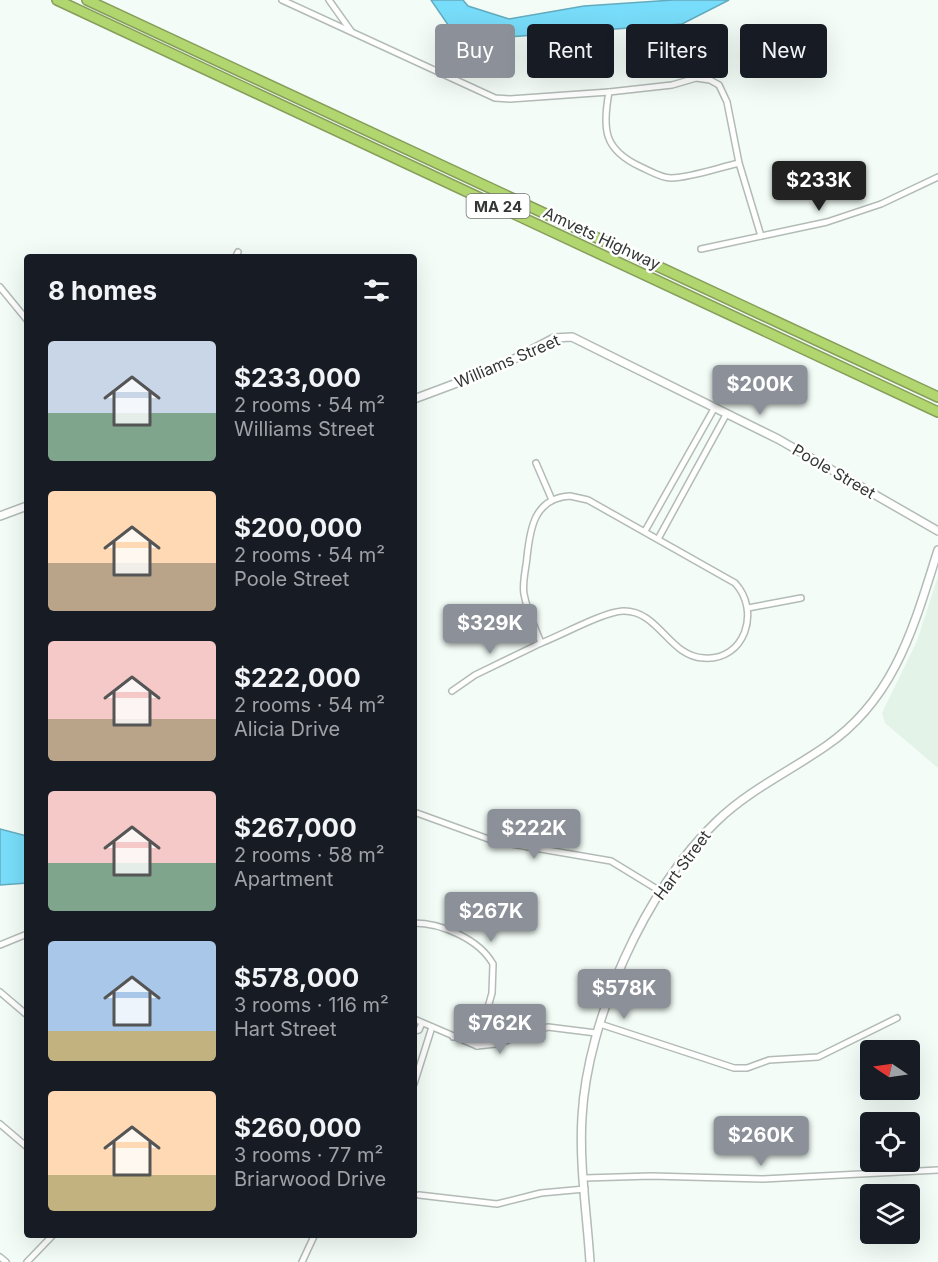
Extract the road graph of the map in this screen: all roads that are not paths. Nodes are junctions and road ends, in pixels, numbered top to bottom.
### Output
1 (57, 0) edge
2 (87, 0) edge
3 (282, 0) edge
4 (329, 0) edge
5 (352, 32) junction
6 (609, 92) junction
7 (739, 164) junction
8 (938, 177) edge
9 (761, 236) junction
10 (701, 249) dead end
11 (0, 287) edge
12 (24, 316) edge
13 (567, 336) joint
14 (938, 397) edge
15 (417, 398) edge
16 (715, 407) junction
17 (938, 412) edge
18 (727, 413) junction
19 (536, 463) dead end
20 (552, 500) junction
21 (24, 507) edge
22 (0, 516) edge
23 (645, 531) junction
24 (938, 531) edge
25 (658, 539) junction
26 (938, 550) edge
27 (801, 597) dead end
28 (748, 608) junction
29 (542, 643) junction
30 (452, 691) dead end
31 (417, 813) edge
32 (660, 891) junction
33 (417, 923) edge
34 (24, 935) edge
35 (0, 945) edge
36 (0, 992) edge
37 (24, 1012) edge
38 (486, 1018) junction
39 (897, 1018) dead end
40 (417, 1020) edge
41 (422, 1023) junction
42 (600, 1024) junction
43 (432, 1027) junction
44 (417, 1030) edge
45 (596, 1033) junction
46 (453, 1037) junction
47 (477, 1046) junction
48 (417, 1074) edge
49 (0, 1124) edge
50 (24, 1144) edge
51 (938, 1170) edge
52 (585, 1178) junction
53 (585, 1189) junction
54 (419, 1195) dead end
55 (50, 1238) edge
56 (313, 1238) edge
57 (0, 1257) edge
58 (6, 1262) edge
59 (27, 1262) edge
60 (302, 1262) edge
61 (590, 1262) edge

1 - 17 highway, Amvets Highway / MA 24
2 - 14 highway, Amvets Highway / MA 24
3 - 5 street
4 - 5 street
5 - 6 street
6 - 7 street
6 - 7 street
7 - 9 street
8 - 9 street
9 - 10 street
11 - 12 street
13 - 15 street, Williams Street
13 - 16 street, Poole Street
16 - 18 street, Poole Street
16 - 23 street
18 - 24 street, Poole Street
18 - 25 street
19 - 20 street
20 - 23 street
20 - 29 street
21 - 22 street
23 - 25 street
25 - 28 street
26 - 32 street, Hart Street
27 - 28 street
28 - 29 street
29 - 30 street
31 - 32 street
32 - 42 street, Hart Street
33 - 38 street
34 - 35 street
36 - 37 street
38 - 46 street
38 - 47 street
39 - 42 street
40 - 41 street
41 - 43 street
41 - 44 street
42 - 45 street, Hart Street
43 - 46 street
43 - 48 street
45 - 47 street
45 - 52 street, Hart Street
46 - 47 street
49 - 50 street
51 - 52 street
52 - 53 street, Hart Street
53 - 54 street
53 - 61 street, Hart Street
55 - 59 street
56 - 60 street
57 - 58 street

